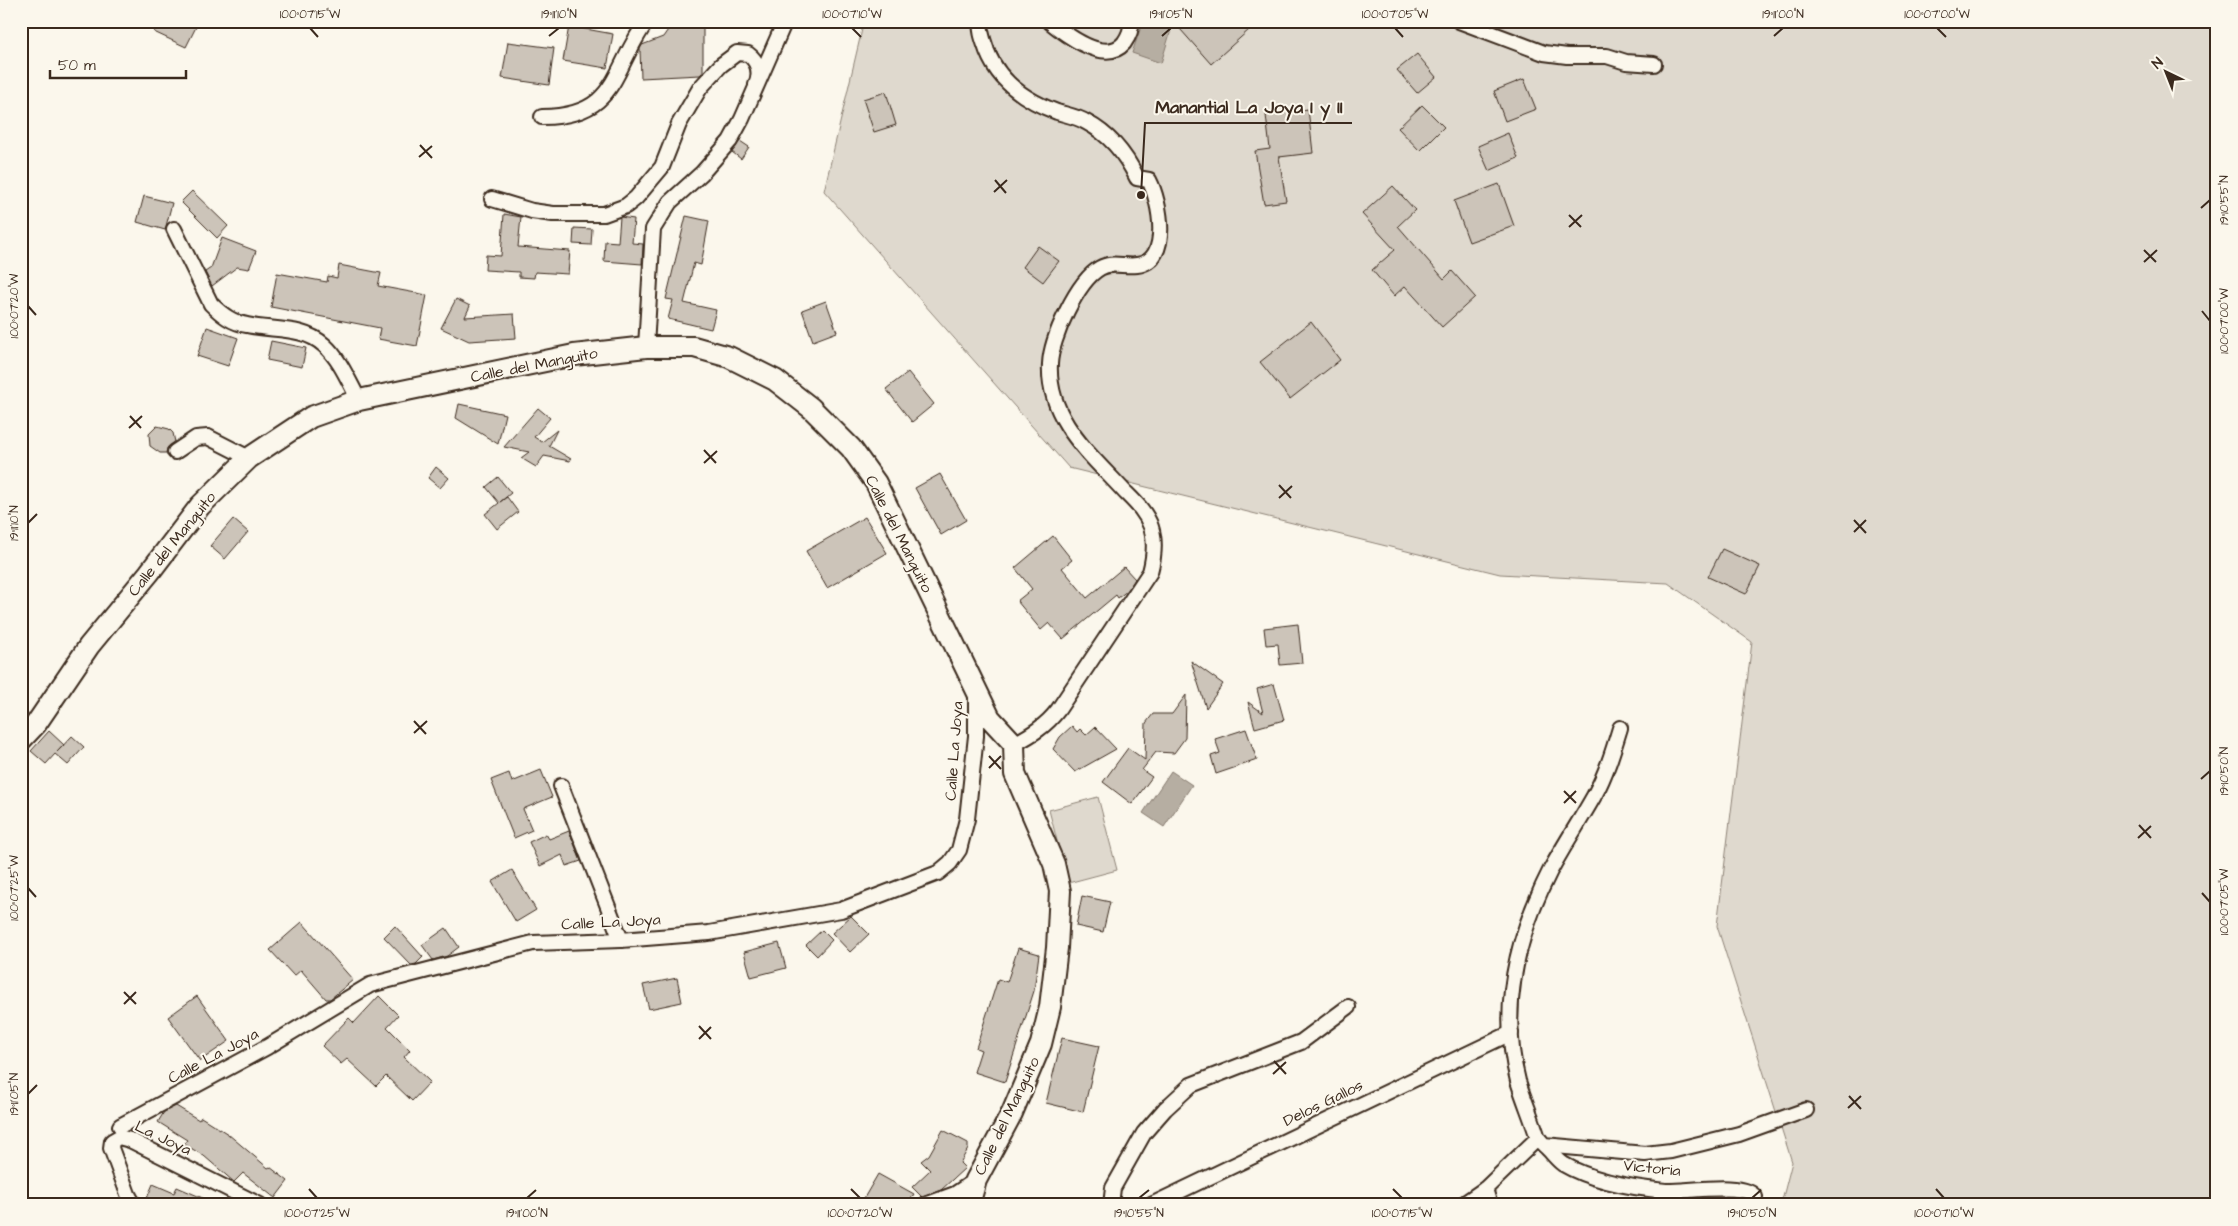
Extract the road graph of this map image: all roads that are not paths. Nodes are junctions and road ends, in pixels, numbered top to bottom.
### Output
1 (647, 21) edge
2 (785, 21) edge
3 (981, 21) edge
4 (1049, 21) edge
5 (1131, 21) edge
6 (1460, 21) edge
7 (1654, 64) dead end
8 (756, 85) junction
9 (542, 117) dead end
10 (492, 199) dead end
11 (174, 229) dead end
12 (646, 346) junction
13 (359, 400) junction
14 (175, 452) dead end
15 (250, 458) junction
16 (976, 686) junction
17 (1620, 728) dead end
18 (21, 740) edge
19 (1014, 744) junction
20 (561, 786) dead end
21 (621, 940) junction
22 (1348, 1007) dead end
23 (1511, 1033) junction
24 (1806, 1110) dead end
25 (121, 1125) dead end
26 (1541, 1142) junction
27 (976, 1180) junction
28 (1485, 1189) junction
29 (134, 1205) edge
30 (260, 1205) edge
31 (926, 1205) edge
32 (969, 1205) edge
33 (1111, 1205) edge
34 (1151, 1205) edge
35 (1462, 1205) edge
36 (1490, 1205) edge
37 (1752, 1205) edge

1 - 9 street
2 - 8 street
3 - 19 street
4 - 5 street
6 - 7 street
8 - 10 street
8 - 12 street
11 - 13 street
12 - 13 main road, Calle del Manguito
12 - 16 main road, Calle del Manguito
13 - 15 main road, Calle del Manguito
14 - 15 street
15 - 18 main road, Calle del Manguito
16 - 19 main road, Calle del Manguito
16 - 21 street, Calle La Joya
17 - 23 street
19 - 27 main road, Calle del Manguito
20 - 21 street
21 - 25 street, Calle La Joya
22 - 33 street
23 - 26 street
23 - 34 street, Delos Gallos
24 - 26 street
26 - 28 street
26 - 37 street, Victoria
27 - 31 street
27 - 32 main road, Calle del Manguito
28 - 35 street
28 - 36 street
29 - 30 street, La Joya

